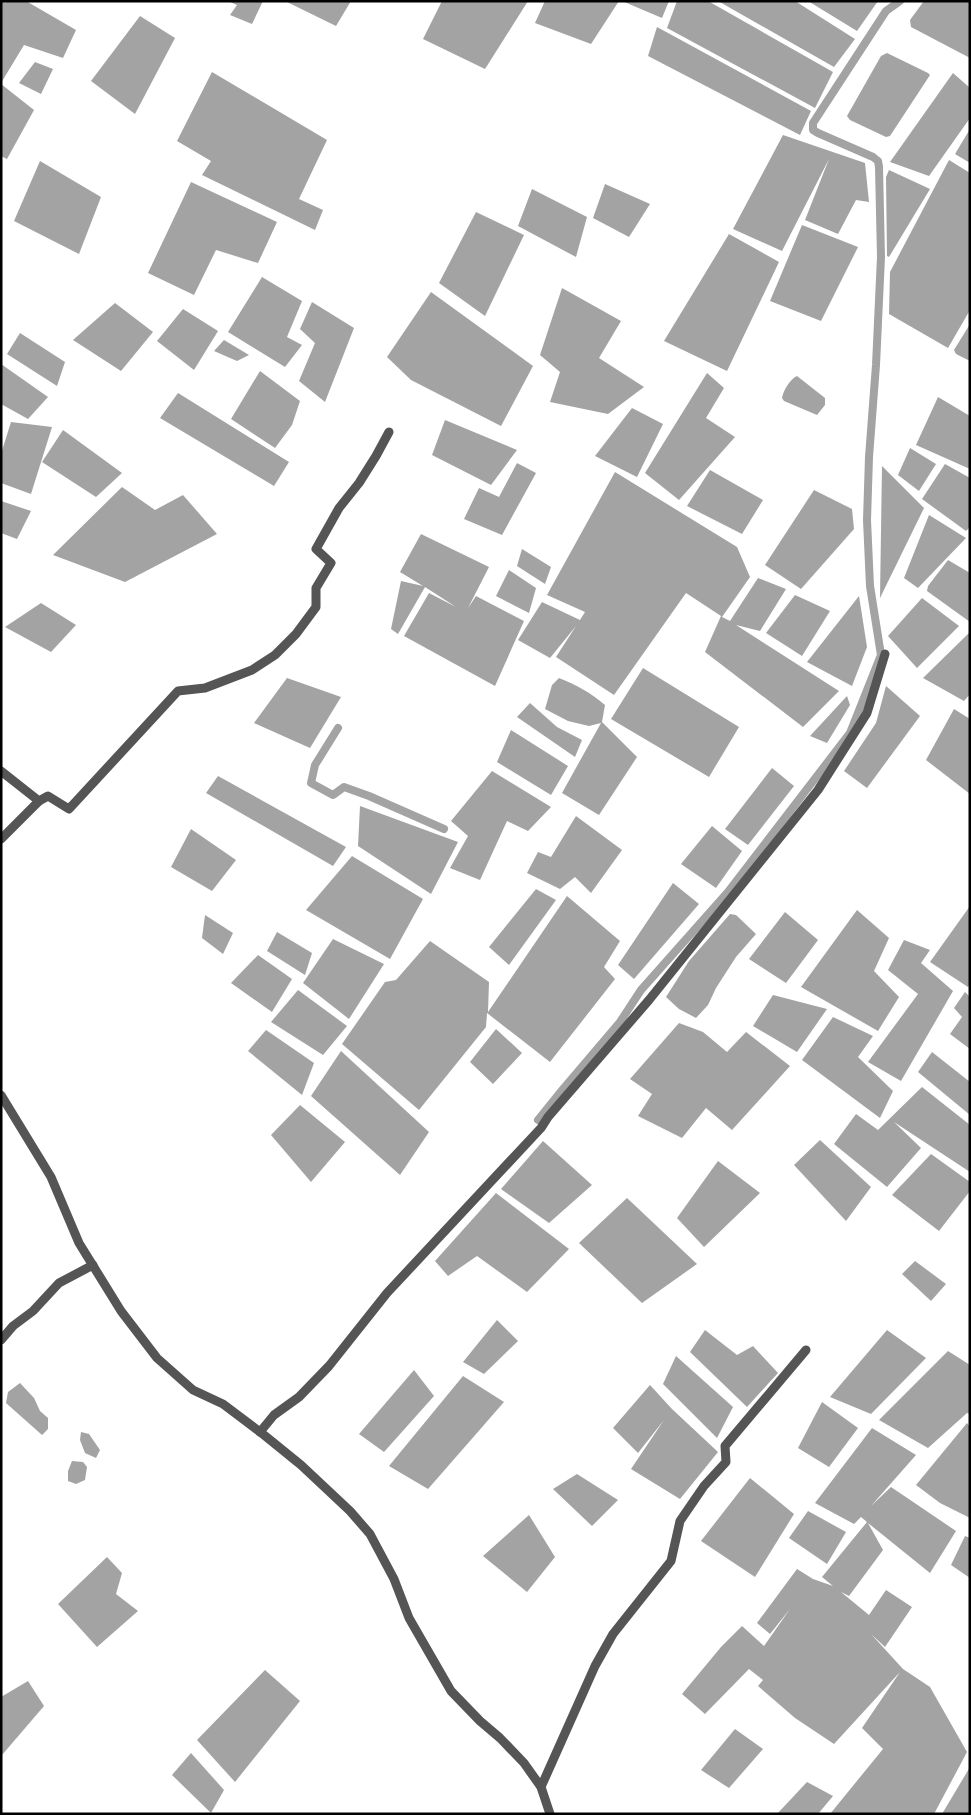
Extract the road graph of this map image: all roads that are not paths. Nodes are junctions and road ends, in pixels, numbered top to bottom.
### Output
1 (389, 432) dead end
2 (885, 654) dead end
3 (1, 772) edge
4 (38, 801) junction
5 (1, 839) edge
6 (1, 1095) edge
7 (93, 1265) junction
8 (1, 1340) edge
9 (806, 1350) dead end
10 (260, 1432) junction
11 (541, 1787) junction
12 (550, 1814) edge

1 - 4 street
2 - 10 street
3 - 4 street
4 - 5 street
6 - 7 street
7 - 8 street
7 - 10 street
9 - 11 street
10 - 11 street
11 - 12 street

